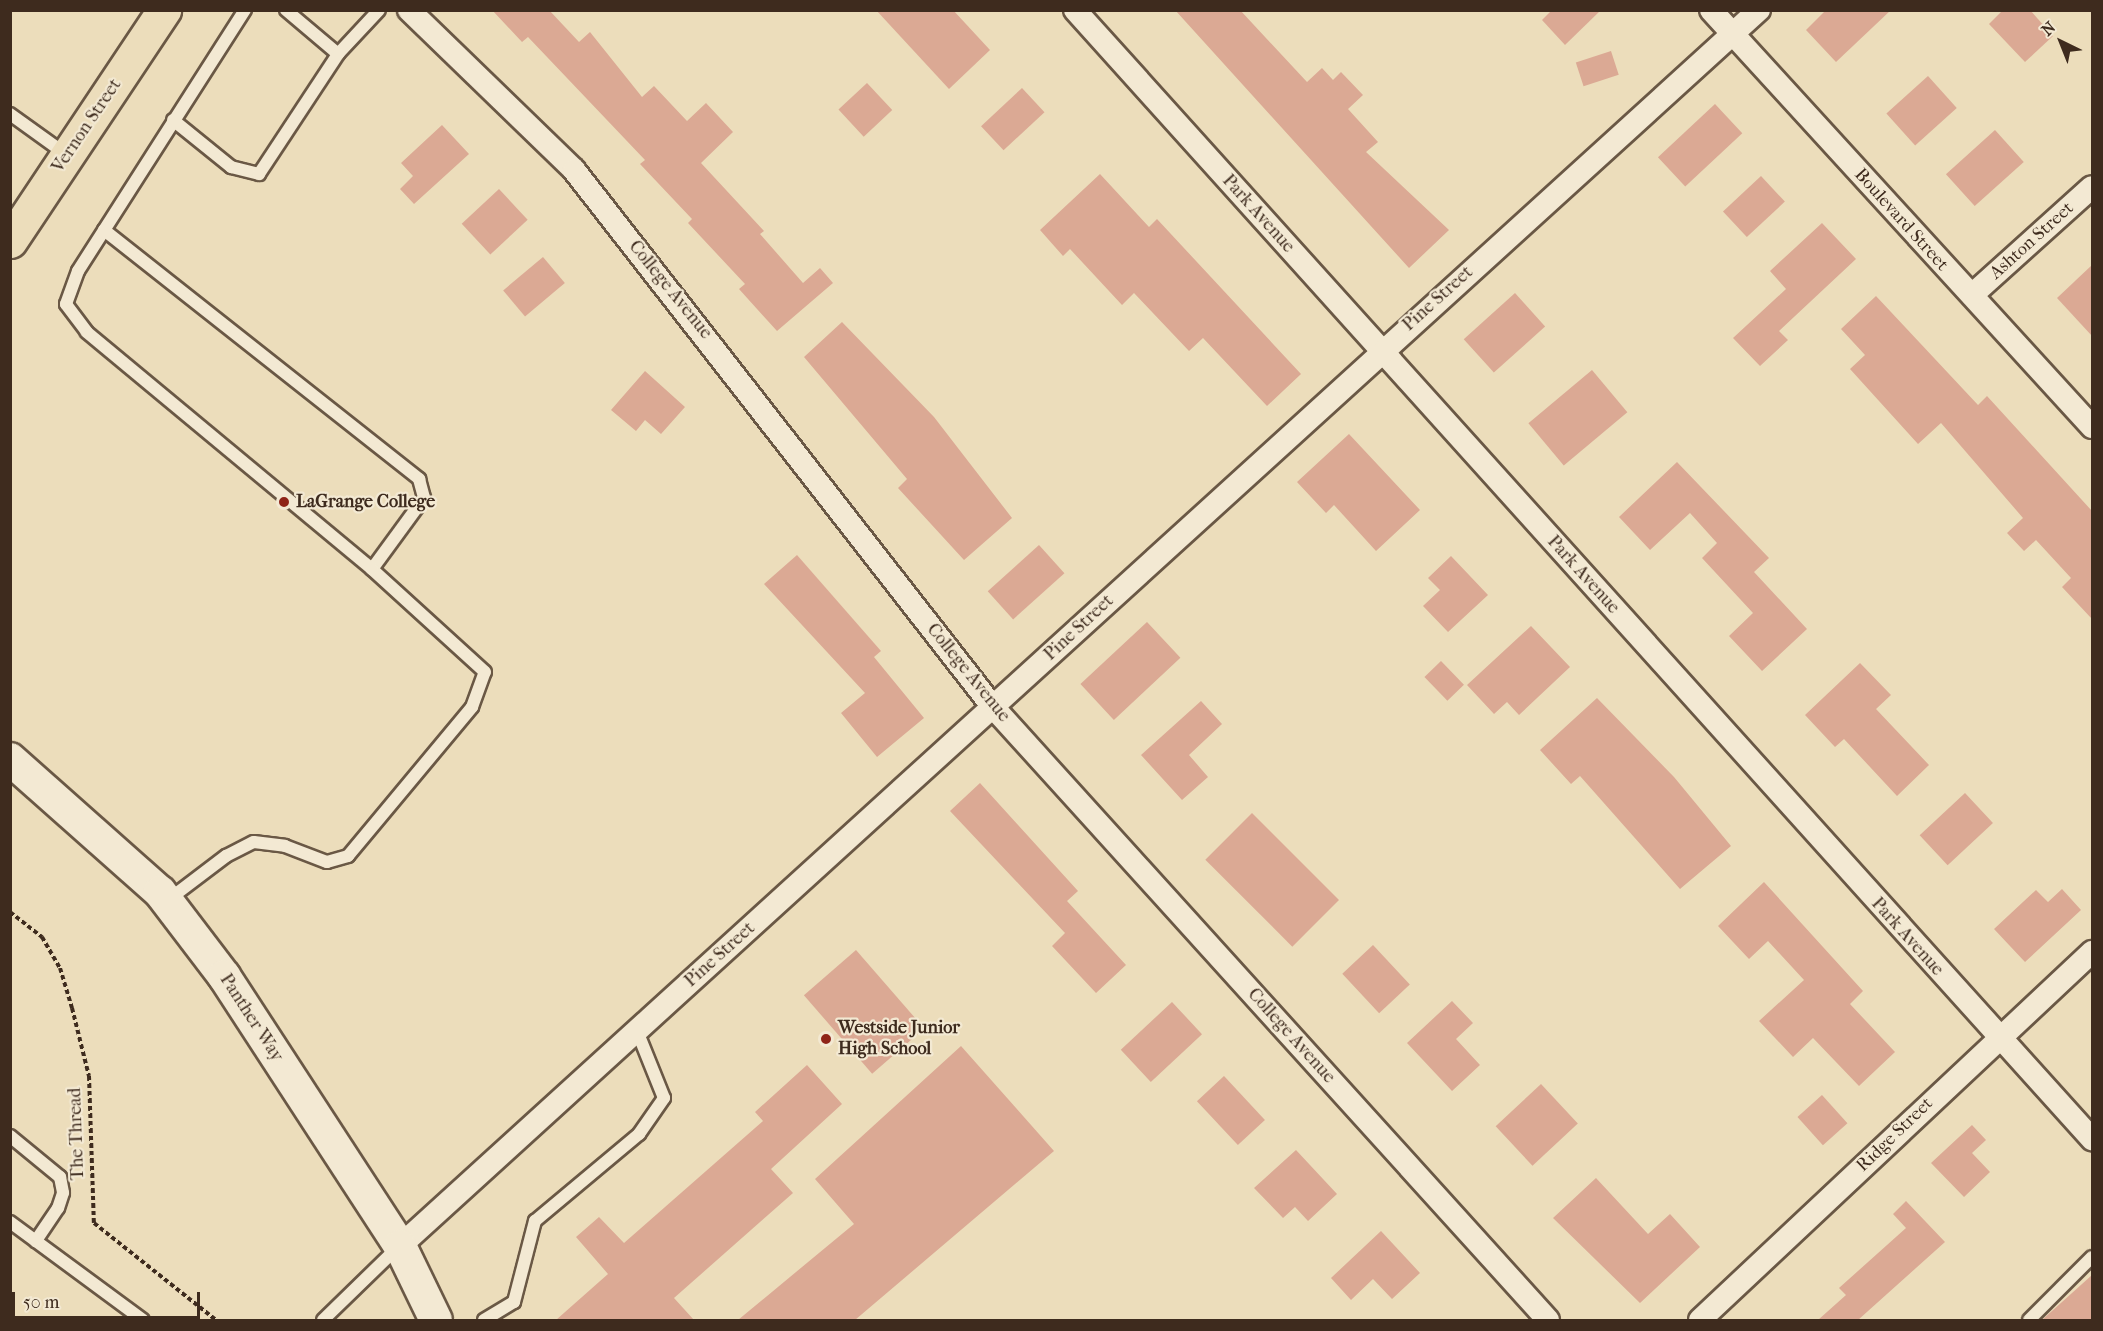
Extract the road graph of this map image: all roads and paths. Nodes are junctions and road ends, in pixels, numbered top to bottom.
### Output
1 (164, 10) edge
2 (245, 10) edge
3 (286, 10) edge
4 (379, 10) edge
5 (409, 10) edge
6 (1075, 10) edge
7 (1711, 10) edge
8 (1760, 10) edge
9 (1733, 35) junction
10 (338, 54) junction
11 (10, 114) edge
12 (173, 120) junction
13 (68, 155) junction
14 (2092, 187) edge
15 (104, 230) junction
16 (10, 241) edge
17 (1972, 295) junction
18 (1381, 350) junction
19 (2092, 427) edge
20 (372, 569) junction
21 (993, 707) junction
22 (10, 759) edge
23 (167, 901) junction
24 (10, 912) edge
25 (2092, 952) edge
26 (637, 1031) junction
27 (1997, 1037) junction
28 (10, 1136) edge
29 (2092, 1139) edge
30 (10, 1222) edge
31 (36, 1241) junction
32 (400, 1246) junction
33 (2092, 1257) edge
34 (142, 1320) edge
35 (216, 1320) edge
36 (323, 1320) edge
37 (436, 1320) edge
38 (484, 1320) edge
39 (1548, 1320) edge
40 (1700, 1320) edge
41 (2029, 1320) edge

1 - 13 main road, Vernon Street
2 - 12 lane
3 - 10 lane
4 - 10 lane
5 - 21 street, College Avenue
6 - 18 street, Park Avenue
7 - 9 street, Boulevard Street
8 - 9 street, Pine Street
9 - 17 street, Boulevard Street
9 - 18 street, Pine Street
10 - 12 lane
11 - 13 lane
12 - 15 lane
13 - 16 main road, Vernon Street
14 - 17 street, Ashton Street
15 - 20 lane
15 - 20 lane
17 - 19 street, Boulevard Street
18 - 21 street, Pine Street
18 - 27 street, Park Avenue
20 - 23 lane
21 - 26 street, Pine Street
21 - 39 street, College Avenue
22 - 23 street, Panther Way
23 - 32 street, Panther Way
24 - 35 path, The Thread
25 - 27 street, Ridge Street
26 - 32 street, Pine Street
26 - 38 lane
27 - 29 street, Park Avenue
27 - 40 street, Ridge Street
28 - 31 lane
30 - 31 lane
31 - 34 lane
32 - 36 lane
32 - 37 street, Panther Way
33 - 41 lane

